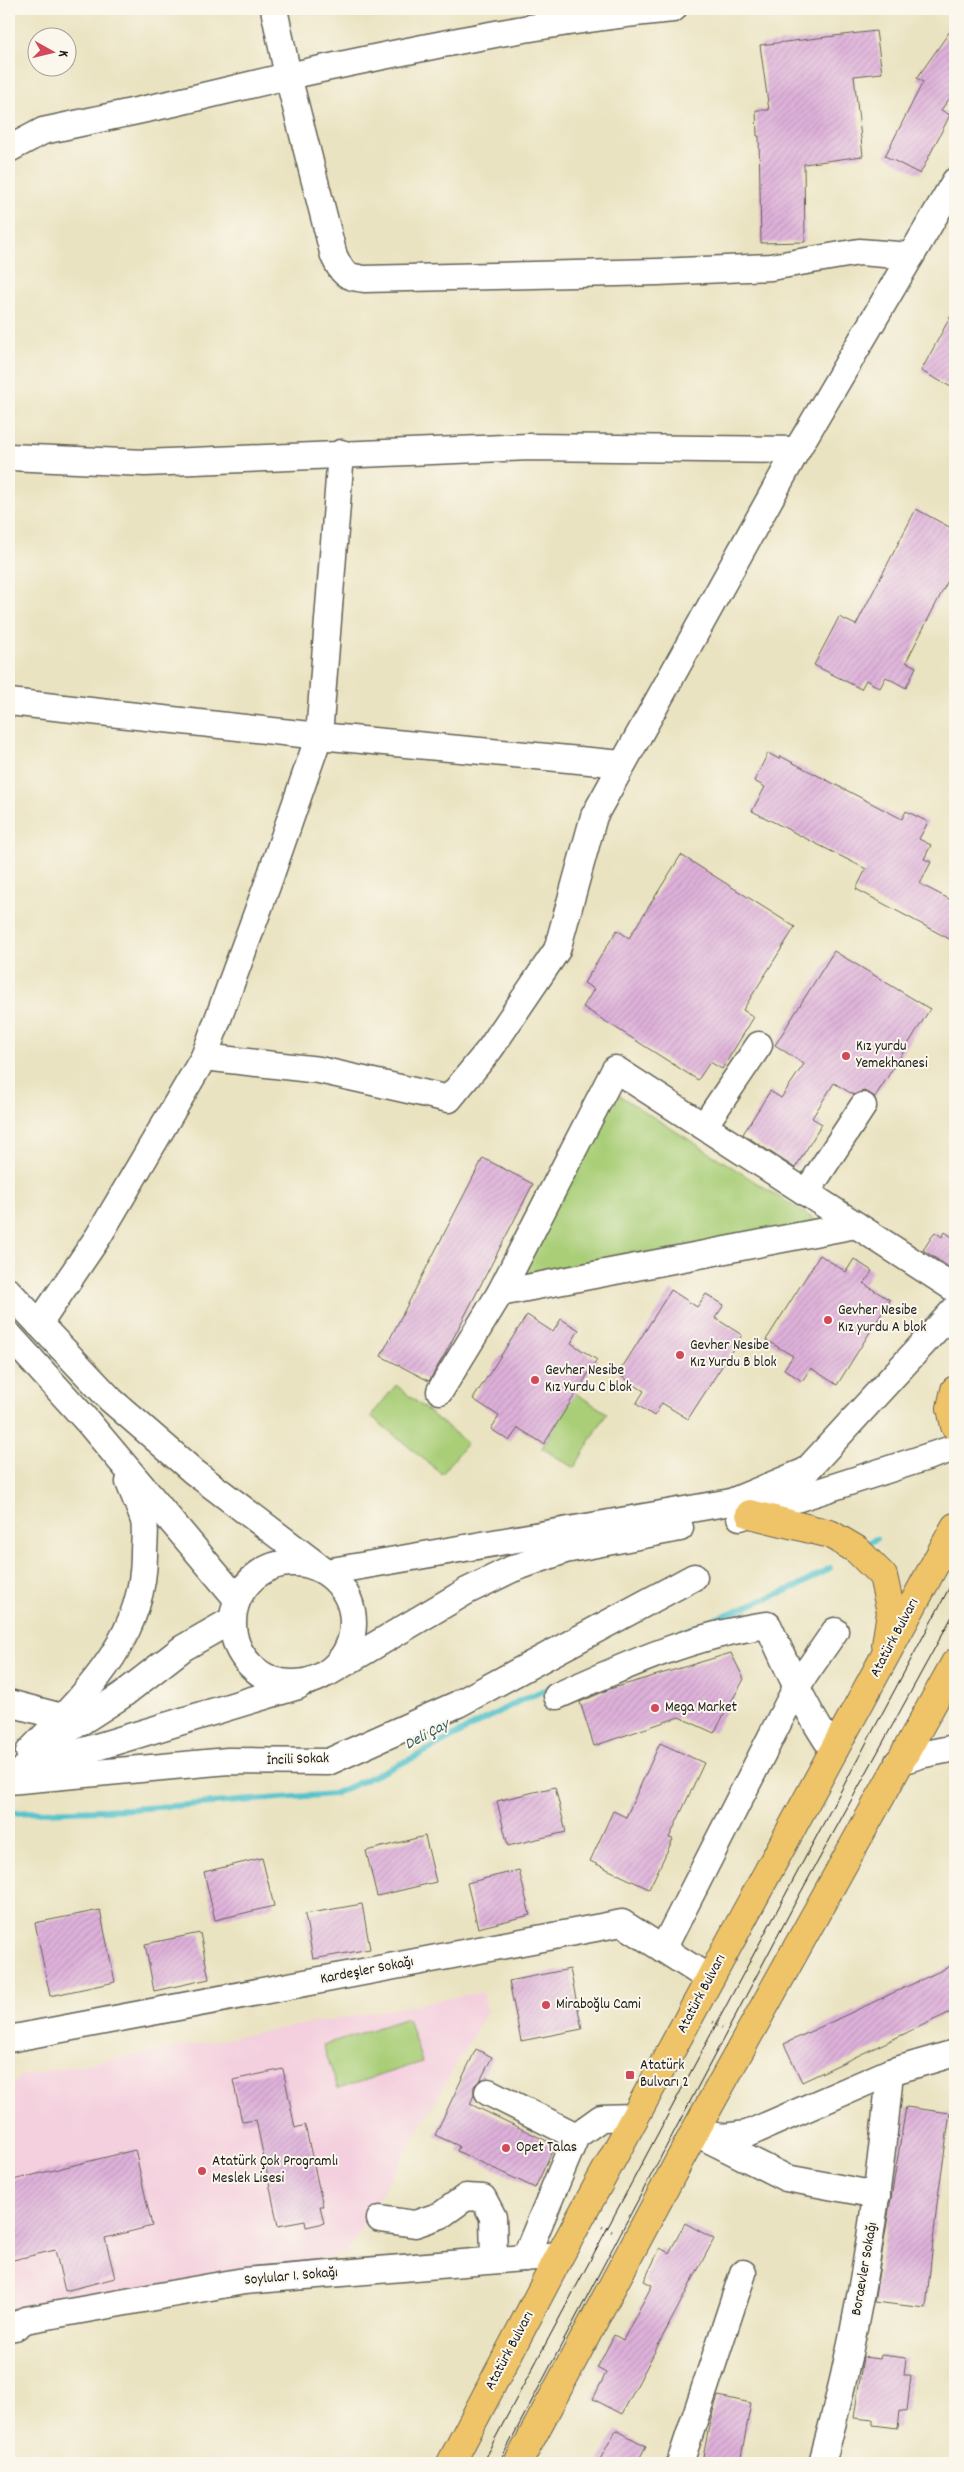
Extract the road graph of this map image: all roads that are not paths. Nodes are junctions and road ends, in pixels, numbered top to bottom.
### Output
1 (274, 9) edge
2 (673, 9) edge
3 (570, 15) edge
4 (288, 76) junction
5 (9, 149) edge
6 (955, 181) edge
7 (911, 256) junction
8 (798, 450) junction
9 (341, 454) junction
10 (9, 457) edge
11 (9, 702) edge
12 (319, 736) junction
13 (622, 764) junction
14 (759, 1045) dead end
15 (204, 1057) junction
16 (863, 1106) dead end
17 (704, 1126) junction
18 (806, 1192) junction
19 (856, 1225) junction
20 (9, 1292) edge
21 (500, 1294) junction
22 (955, 1303) edge
23 (39, 1324) junction
24 (9, 1335) edge
25 (955, 1390) edge
26 (440, 1392) dead end
27 (955, 1426) edge
28 (955, 1448) edge
29 (122, 1462) junction
30 (750, 1514) junction
31 (955, 1526) edge
32 (326, 1572) junction
33 (694, 1576) dead end
34 (235, 1609) junction
35 (836, 1631) dead end
36 (884, 1658) junction
37 (955, 1665) edge
38 (320, 1678) junction
39 (797, 1686) junction
40 (557, 1696) dead end
41 (9, 1703) edge
42 (62, 1717) junction
43 (955, 1748) edge
44 (834, 1750) junction
45 (19, 1758) edge
46 (898, 1762) junction
47 (9, 1773) edge
48 (9, 1781) edge
49 (663, 1949) junction
50 (710, 1979) junction
51 (9, 2039) edge
52 (955, 2053) edge
53 (890, 2072) junction
54 (488, 2092) dead end
55 (635, 2117) junction
56 (694, 2132) junction
57 (576, 2136) junction
58 (877, 2195) junction
59 (380, 2218) dead end
60 (560, 2255) junction
61 (525, 2258) junction
62 (494, 2260) junction
63 (743, 2273) dead end
64 (14, 2321) edge
65 (452, 2463) edge
66 (518, 2463) edge
67 (680, 2463) edge
68 (822, 2463) edge

1 - 4 street
2 - 3 street
3 - 4 street
4 - 5 street
4 - 7 street
6 - 7 street
7 - 8 street
8 - 9 street
8 - 13 street
9 - 10 street
9 - 12 street
11 - 12 street
12 - 13 street
12 - 15 street
13 - 15 street
14 - 17 street
15 - 23 street
16 - 18 street
17 - 18 street
17 - 21 street
18 - 19 street
19 - 21 street
19 - 22 street
20 - 23 street
21 - 26 street
22 - 32 street
23 - 32 street
24 - 29 street
25 - 27 main road
28 - 30 street
29 - 34 street
29 - 42 street
30 - 36 main road
30 - 38 street
31 - 36 main road, Atatürk Bulvarı
32 - 34 street
32 - 38 street
33 - 48 street, İncili Sokak
34 - 38 street
34 - 45 street
35 - 39 street
36 - 44 main road, Atatürk Bulvarı
37 - 46 main road
38 - 47 street
39 - 40 street
39 - 44 street
39 - 49 street
41 - 42 street
42 - 45 street
43 - 46 street
44 - 50 main road, Atatürk Bulvarı
46 - 56 main road
49 - 50 street, Kardeşler Sokağı
49 - 51 street, Kardeşler Sokağı
50 - 55 main road, Atatürk Bulvarı
52 - 53 street
53 - 56 street
53 - 58 street, Boraevler Sokağı
54 - 57 street
55 - 57 street
55 - 60 main road, Atatürk Bulvarı
56 - 58 street
56 - 66 main road
57 - 61 street
58 - 68 street, Boraevler Sokağı
59 - 62 street
60 - 61 street, Soylular 1. Sokağı
60 - 65 main road, Atatürk Bulvarı
61 - 62 street, Soylular 1. Sokağı
62 - 64 street, Soylular 1. Sokağı
63 - 67 street

